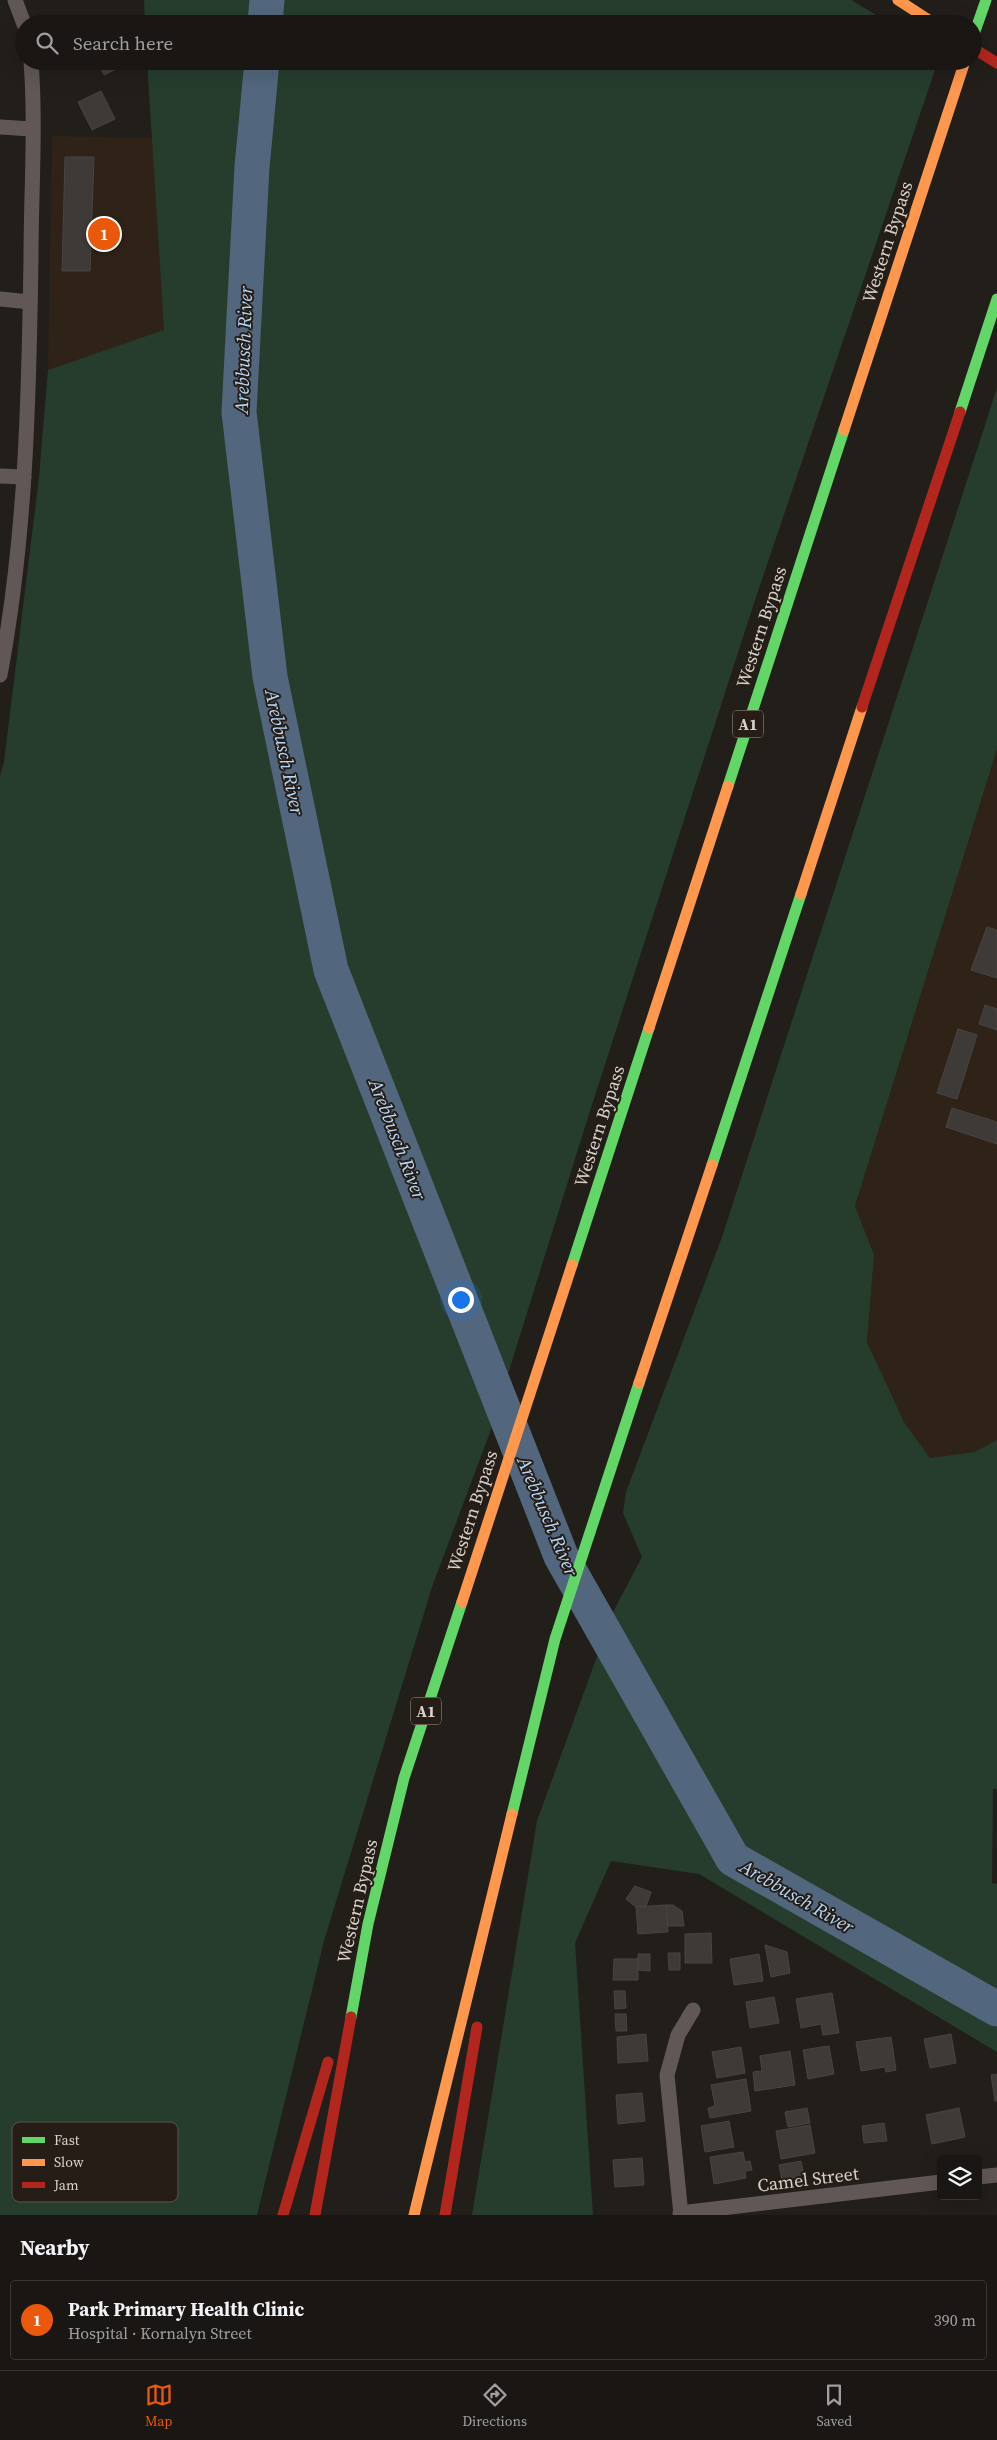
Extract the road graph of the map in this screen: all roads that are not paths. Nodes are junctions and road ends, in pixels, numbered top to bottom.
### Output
1 (16, 0) edge
2 (898, 0) edge
3 (986, 0) edge
4 (21, 15) edge
5 (921, 15) edge
6 (981, 15) edge
7 (982, 54) edge
8 (997, 63) edge
9 (31, 70) edge
10 (962, 70) edge
11 (0, 127) edge
12 (32, 129) junction
13 (0, 299) edge
14 (997, 299) edge
15 (30, 302) junction
16 (0, 476) edge
17 (24, 477) junction
18 (0, 675) edge
19 (517, 1797) junction
20 (368, 1924) junction
21 (488, 1962) dead end
22 (694, 2010) dead end
23 (480, 2011) dead end
24 (997, 2175) edge
25 (982, 2177) edge
26 (937, 2182) edge
27 (681, 2214) edge
28 (283, 2215) edge
29 (315, 2215) edge
30 (414, 2215) edge
31 (445, 2215) edge

1 - 4 street
2 - 5 main road
3 - 6 main road
7 - 8 main road
9 - 12 street
10 - 20 main road, Western Bypass / A1
11 - 12 street
12 - 15 street
13 - 15 street
14 - 19 main road
15 - 17 street
16 - 17 street
17 - 18 street
19 - 21 main road
19 - 30 main road
20 - 28 main road
20 - 29 main road, Western Bypass / A1
22 - 27 street
23 - 31 main road
24 - 25 street
26 - 27 street, Camel Street

